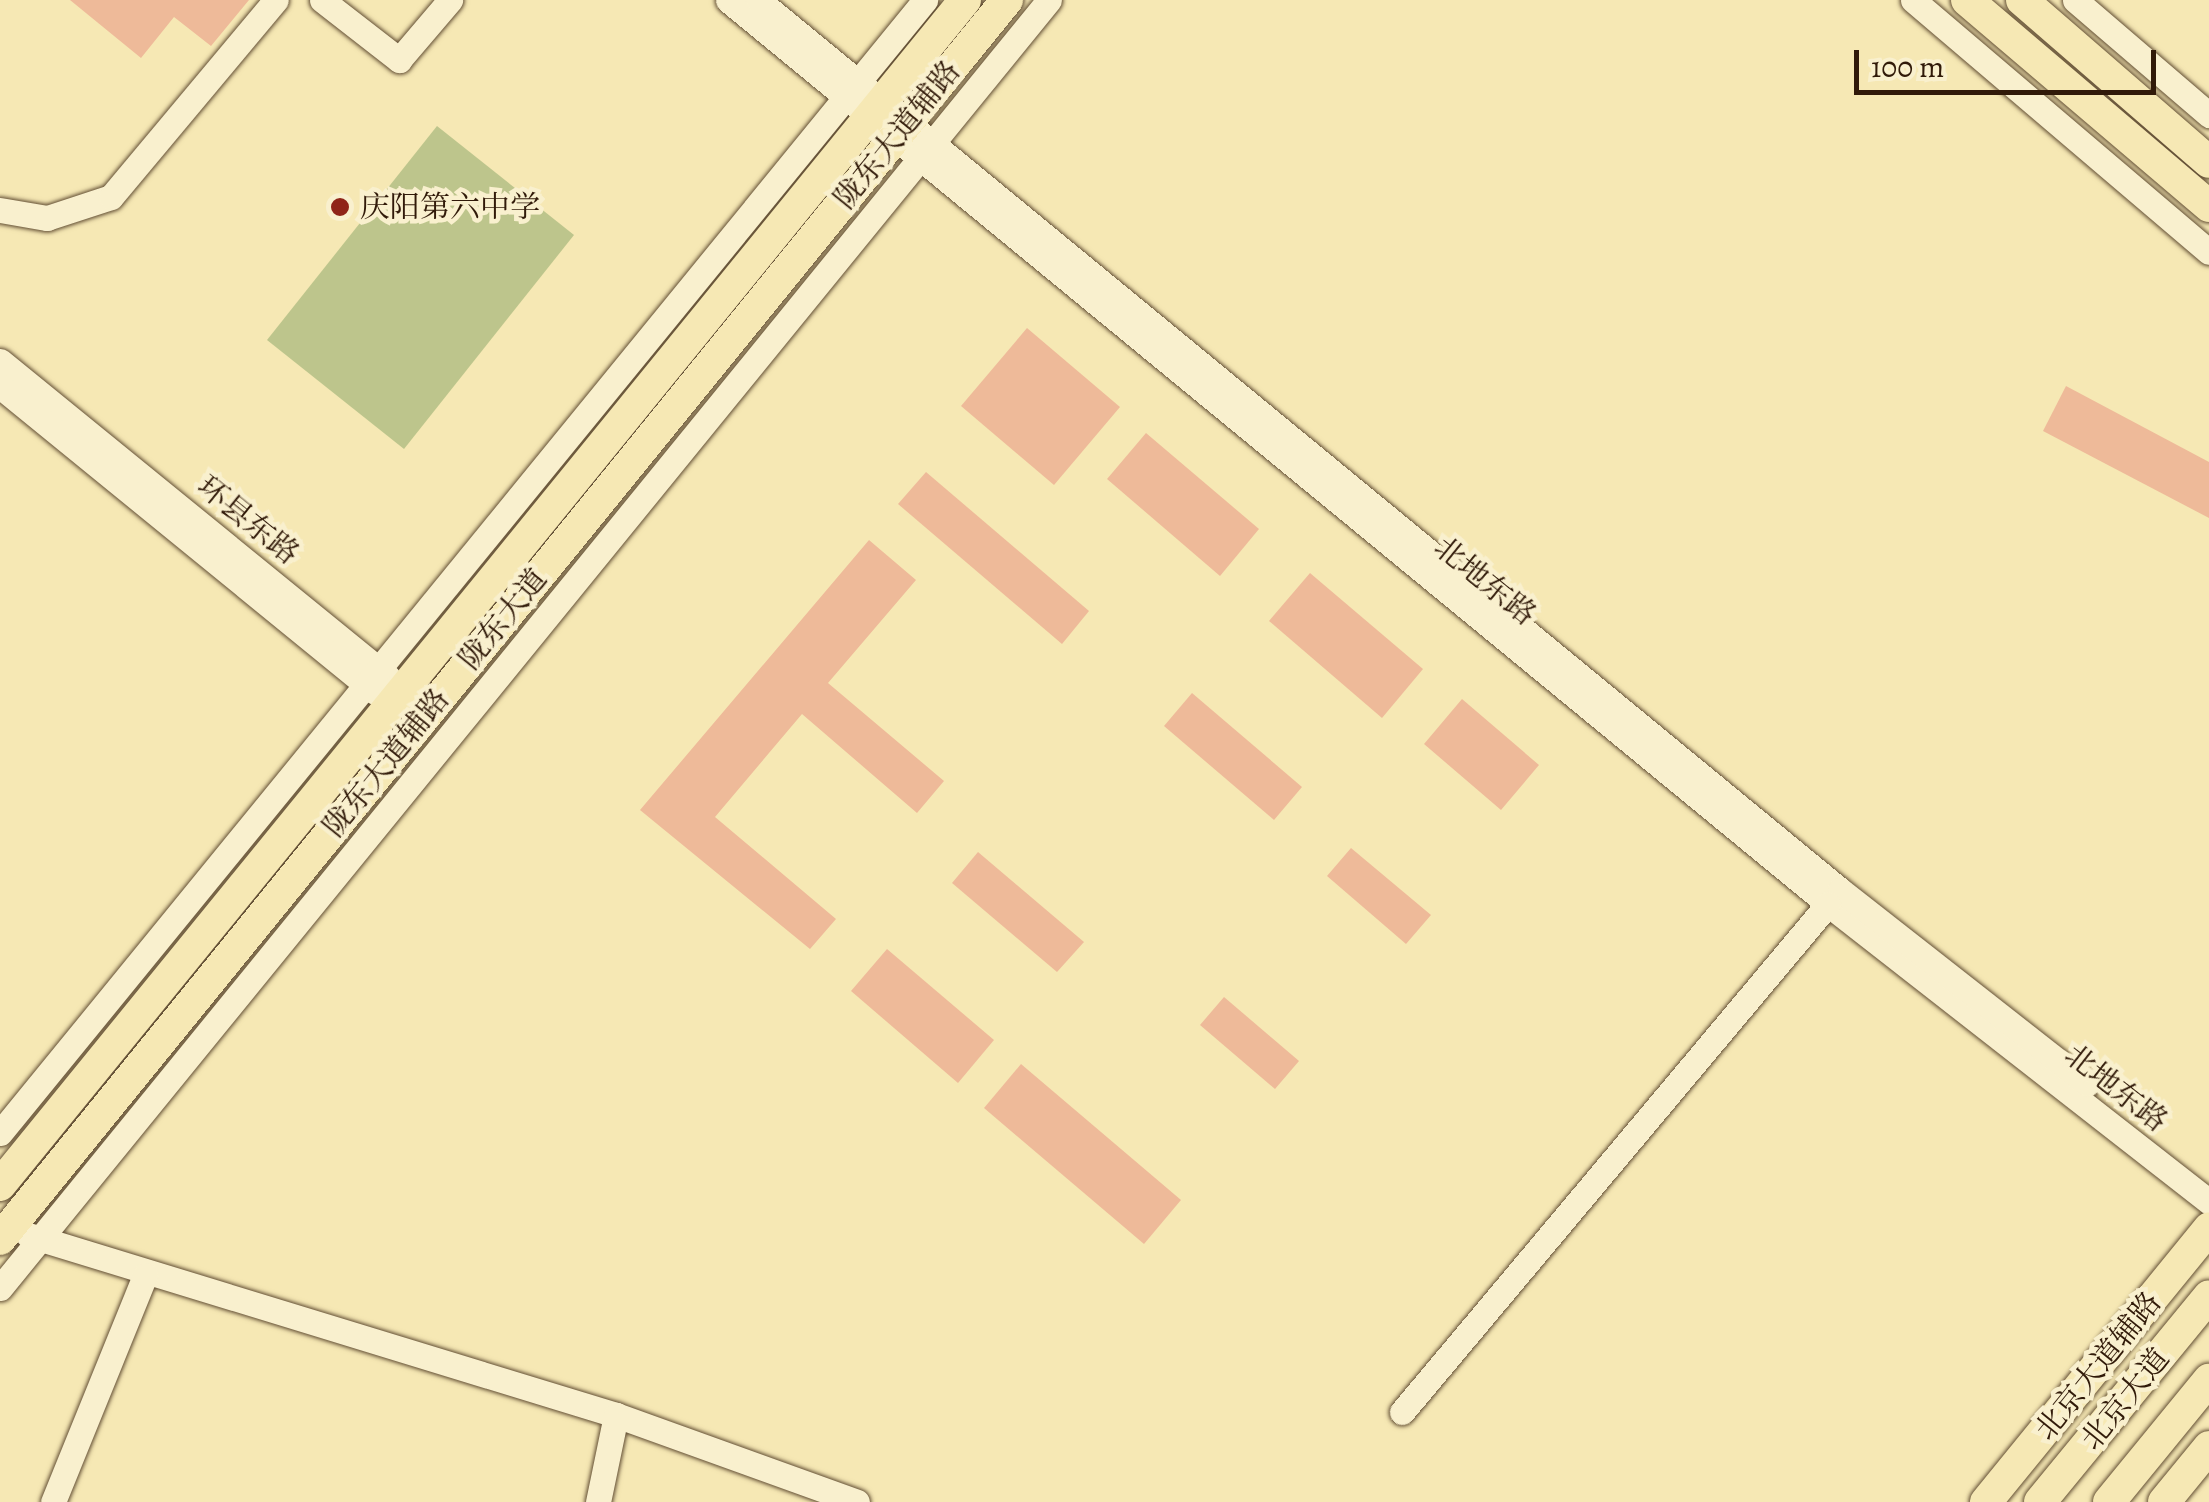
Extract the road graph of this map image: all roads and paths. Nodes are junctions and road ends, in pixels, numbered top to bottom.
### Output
1 (276, 0) edge
2 (322, 0) edge
3 (450, 0) edge
4 (728, 0) edge
5 (758, 0) edge
6 (924, 0) edge
7 (965, 0) edge
8 (1007, 0) edge
9 (1049, 0) edge
10 (1913, 0) edge
11 (1967, 0) edge
12 (2022, 0) edge
13 (2074, 0) edge
14 (862, 100) junction
15 (2209, 115) edge
16 (913, 142) junction
17 (2209, 162) edge
18 (2209, 206) edge
19 (0, 210) edge
20 (2209, 252) edge
21 (0, 361) edge
22 (0, 386) edge
23 (409, 708) junction
24 (1828, 904) junction
25 (0, 1132) edge
26 (2209, 1180) edge
27 (0, 1185) edge
28 (2209, 1202) edge
29 (2209, 1229) edge
30 (3, 1230) edge
31 (41, 1239) junction
32 (145, 1275) junction
33 (0, 1288) edge
34 (2209, 1296) edge
35 (2209, 1380) edge
36 (1402, 1412) dead end
37 (616, 1415) junction
38 (2204, 1463) edge
39 (53, 1502) edge
40 (598, 1502) edge
41 (857, 1502) edge
42 (1986, 1502) edge
43 (2040, 1502) edge
44 (2109, 1502) edge
45 (2164, 1502) edge

1 - 19 street
2 - 3 street
4 - 14 street, 北地东路
5 - 14 street, 北地东路
6 - 14 street
7 - 14 main road, 陇东大道
8 - 16 main road, 陇东大道
9 - 16 street, 陇东大道辅路
10 - 20 street
11 - 18 main road
12 - 17 main road
13 - 15 street
14 - 16 street, 北地东路
14 - 23 main road, 陇东大道
16 - 23 main road, 陇东大道
16 - 24 street, 北地东路
16 - 26 street, 北地东路
21 - 23 street, 环县东路
22 - 23 street, 环县东路
23 - 25 street
23 - 27 main road, 陇东大道
23 - 30 main road, 陇东大道
23 - 31 street, 陇东大道辅路
24 - 28 street, 北地东路
24 - 36 street
29 - 42 main road, 北京大道辅路
30 - 31 street
31 - 32 street
31 - 33 street, 陇东大道辅路
32 - 37 street
32 - 39 street
34 - 43 main road, 北京大道
35 - 44 main road, 北京大道
37 - 40 street
37 - 41 street
38 - 45 main road

